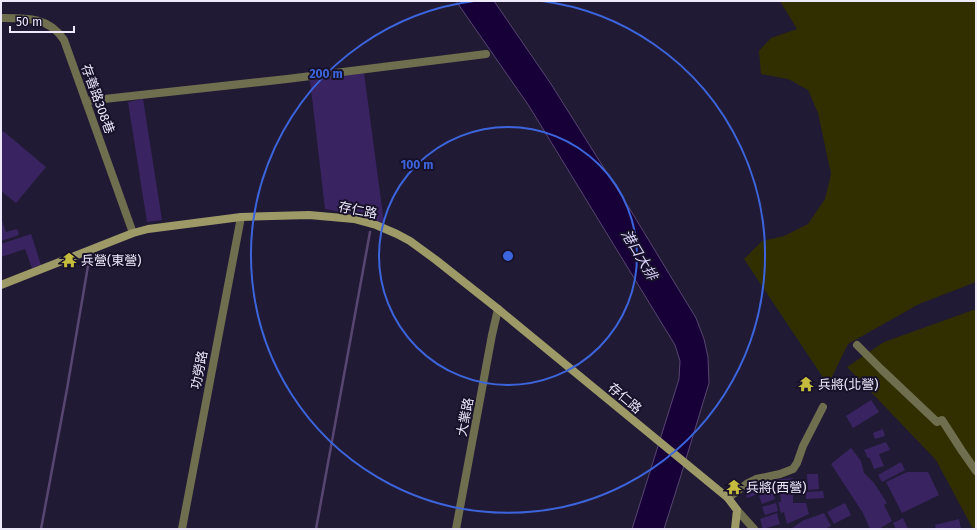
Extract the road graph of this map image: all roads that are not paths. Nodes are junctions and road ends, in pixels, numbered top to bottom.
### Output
1 (1, 18) edge
2 (486, 54) dead end
3 (86, 101) junction
4 (241, 216) junction
5 (133, 233) junction
6 (1, 286) edge
7 (498, 309) junction
8 (857, 345) dead end
9 (823, 407) dead end
10 (976, 471) edge
11 (728, 498) junction
12 (737, 510) junction
13 (182, 529) edge
14 (456, 529) edge
15 (735, 529) edge
16 (754, 529) edge

1 - 3 street, 存善路308巷
2 - 3 street
3 - 5 street, 存善路308巷
4 - 5 street, 存仁路
4 - 7 street, 存仁路
4 - 13 street, 功勞路
5 - 6 street, 存仁路
7 - 11 street, 存仁路
7 - 14 street, 大業路
8 - 10 street
9 - 11 street
11 - 12 street
12 - 15 street
12 - 16 street

